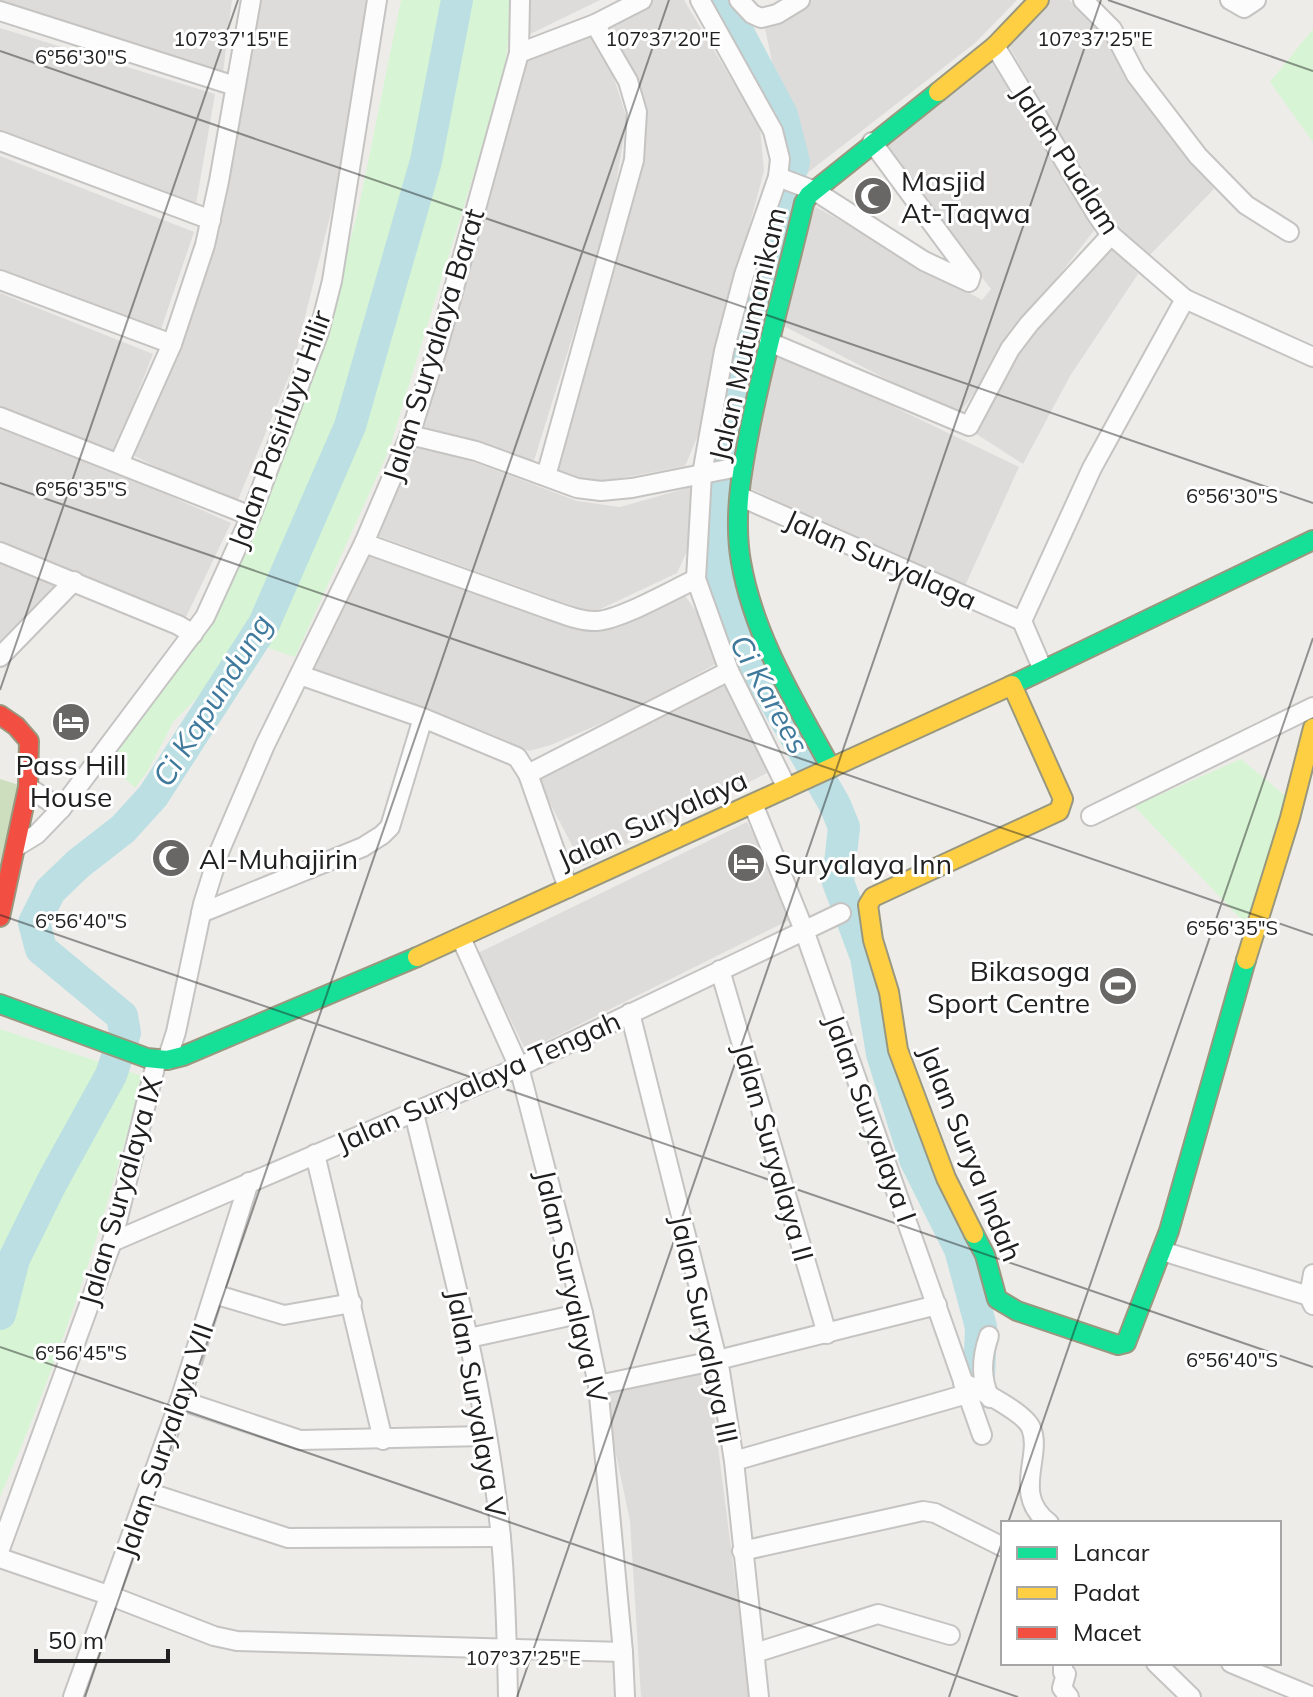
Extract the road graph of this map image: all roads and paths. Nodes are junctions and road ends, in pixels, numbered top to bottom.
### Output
1 (251, 0) edge
2 (377, 0) edge
3 (520, 0) edge
4 (642, 0) edge
5 (700, 0) edge
6 (739, 0) edge
7 (800, 0) edge
8 (1039, 0) edge
9 (1083, 0) edge
10 (1230, 0) edge
11 (1256, 0) edge
12 (0, 11) edge
13 (595, 24) junction
14 (995, 46) junction
15 (519, 53) junction
16 (235, 86) junction
17 (0, 141) edge
18 (872, 142) junction
19 (782, 179) junction
20 (812, 190) junction
21 (211, 220) junction
22 (1289, 232) dead end
23 (1111, 235) junction
24 (0, 280) edge
25 (1185, 299) junction
26 (769, 342) junction
27 (172, 344) junction
28 (1313, 357) edge
29 (0, 417) edge
30 (410, 435) junction
31 (119, 463) junction
32 (743, 466) junction
33 (709, 472) junction
34 (546, 476) junction
35 (741, 497) junction
36 (251, 516) junction
37 (1313, 540) edge
38 (364, 543) junction
39 (0, 552) edge
40 (696, 579) junction
41 (74, 581) junction
42 (1022, 621) junction
43 (193, 634) junction
44 (0, 657) edge
45 (1043, 670) junction
46 (729, 671) junction
47 (300, 675) junction
48 (1012, 685) junction
49 (1313, 707) edge
50 (0, 715) edge
51 (423, 718) junction
52 (1313, 728) edge
53 (826, 770) junction
54 (528, 774) junction
55 (792, 786) junction
56 (28, 787) junction
57 (753, 804) junction
58 (61, 809) junction
59 (1091, 816) dead end
60 (16, 847) junction
61 (568, 888) junction
62 (201, 913) junction
63 (841, 913) dead end
64 (0, 917) edge
65 (804, 930) junction
66 (461, 938) junction
67 (720, 970) junction
68 (0, 1004) edge
69 (630, 1013) junction
70 (157, 1059) junction
71 (519, 1067) junction
72 (414, 1113) junction
73 (315, 1154) junction
74 (249, 1182) junction
75 (112, 1242) junction
76 (1162, 1251) junction
77 (1313, 1274) edge
78 (214, 1294) junction
79 (1311, 1300) edge
80 (352, 1303) junction
81 (937, 1305) junction
82 (583, 1313) junction
83 (827, 1334) junction
84 (989, 1336) dead end
85 (469, 1338) junction
86 (718, 1360) junction
87 (598, 1385) junction
88 (975, 1391) junction
89 (180, 1400) junction
90 (982, 1435) dead end
91 (486, 1436) junction
92 (383, 1440) junction
93 (734, 1461) junction
94 (147, 1492) junction
95 (1047, 1521) edge
96 (501, 1537) junction
97 (1001, 1546) edge
98 (0, 1549) edge
99 (742, 1551) junction
100 (0, 1558) edge
101 (111, 1596) junction
102 (950, 1635) dead end
103 (507, 1649) junction
104 (623, 1652) junction
105 (755, 1653) junction
106 (1063, 1665) edge
107 (1158, 1665) edge
108 (1236, 1665) edge
109 (73, 1697) edge
110 (508, 1697) edge
111 (625, 1697) edge
112 (759, 1697) edge
113 (1069, 1697) edge
114 (1191, 1697) edge
115 (1313, 1697) edge

1 - 16 street
2 - 36 street, Jalan Pasirluyu Hilir
3 - 15 street, Jalan Suryalaya Barat
4 - 13 street
5 - 19 street
6 - 7 street
8 - 14 street, Jalan Mutumanikam
9 - 22 street
10 - 11 street
12 - 16 street
13 - 15 street
13 - 34 street
14 - 18 street, Jalan Mutumanikam
14 - 23 street, Jalan Pualam
15 - 30 street, Jalan Suryalaya Barat
16 - 21 street
17 - 21 street
18 - 20 street, Jalan Mutumanikam
18 - 20 street
19 - 20 street
19 - 33 street
20 - 26 street, Jalan Mutumanikam
21 - 27 street
23 - 25 street, Jalan Pualam
23 - 26 street
24 - 27 street
25 - 28 street, Jalan Pualam
25 - 42 street
26 - 32 street, Jalan Mutumanikam
27 - 31 street
29 - 31 street
30 - 34 street
30 - 38 street, Jalan Suryalaya Barat
31 - 36 street
32 - 33 street
32 - 35 street, Jalan Mutumanikam
33 - 34 street
33 - 40 street
35 - 42 street, Jalan Suryalaga
35 - 53 street, Jalan Mutumanikam
36 - 43 street, Jalan Pasirluyu Hilir
37 - 45 street, Jalan Suryalaya
38 - 40 street
38 - 47 street, Jalan Suryalaya Barat
39 - 41 street
40 - 46 street
41 - 43 street
41 - 44 street
42 - 45 street
43 - 58 street, Jalan Pasirluyu Hilir
45 - 48 street, Jalan Suryalaya
46 - 54 street
46 - 55 street
47 - 51 street
47 - 62 street, Jalan Suryalaya Barat
48 - 53 street, Jalan Suryalaya
48 - 76 street, Jalan Surya Indah
49 - 59 street
50 - 56 street
51 - 54 street
51 - 62 street
52 - 76 street
53 - 55 street, Jalan Suryalaya
54 - 61 street
55 - 57 street, Jalan Suryalaya
56 - 58 street
56 - 60 street
57 - 61 street, Jalan Suryalaya
57 - 65 street, Jalan Suryalaya I
58 - 60 street, Jalan Pasirluyu Hilir
60 - 64 street
61 - 66 street, Jalan Suryalaya
62 - 70 street, Jalan Suryalaya IX
63 - 65 street, Jalan Suryalaya Tengah
65 - 67 street, Jalan Suryalaya Tengah
65 - 81 street, Jalan Suryalaya I
66 - 70 street, Jalan Suryalaya
66 - 71 street, Jalan Suryalaya IV
67 - 69 street, Jalan Suryalaya Tengah
67 - 83 street, Jalan Suryalaya II
68 - 70 street
69 - 71 street, Jalan Suryalaya Tengah
69 - 86 street, Jalan Suryalaya III
70 - 75 street, Jalan Suryalaya IX
71 - 72 street, Jalan Suryalaya Tengah
71 - 82 street, Jalan Suryalaya IV
72 - 73 street, Jalan Suryalaya Tengah
72 - 85 street, Jalan Suryalaya V
73 - 74 street, Jalan Suryalaya Tengah
73 - 80 street
74 - 75 street, Jalan Suryalaya Tengah
74 - 78 street, Jalan Suryalaya VII
75 - 98 street, Jalan Suryalaya IX
76 - 79 street
77 - 79 street
78 - 80 street
78 - 89 street, Jalan Suryalaya VII
80 - 92 street
81 - 83 street
81 - 88 street, Jalan Suryalaya I
82 - 85 street
82 - 87 street, Jalan Suryalaya IV
83 - 86 street
84 - 88 street
85 - 91 street, Jalan Suryalaya V
86 - 87 street
86 - 93 street, Jalan Suryalaya III
87 - 104 street, Jalan Suryalaya IV
88 - 90 street, Jalan Suryalaya I
88 - 93 street
88 - 95 street
89 - 92 street
89 - 94 street, Jalan Suryalaya VII
91 - 92 street
91 - 96 street, Jalan Suryalaya V
93 - 99 street, Jalan Suryalaya III
94 - 96 street
94 - 101 street, Jalan Suryalaya VII
96 - 103 street, Jalan Suryalaya V
97 - 99 street
99 - 105 street, Jalan Suryalaya III
100 - 101 street
101 - 103 street
101 - 109 street, Jalan Suryalaya VII
102 - 105 street
103 - 104 street
103 - 110 street, Jalan Suryalaya V
104 - 111 street, Jalan Suryalaya IV
105 - 112 street, Jalan Suryalaya III
106 - 113 street
107 - 114 street
108 - 115 street

